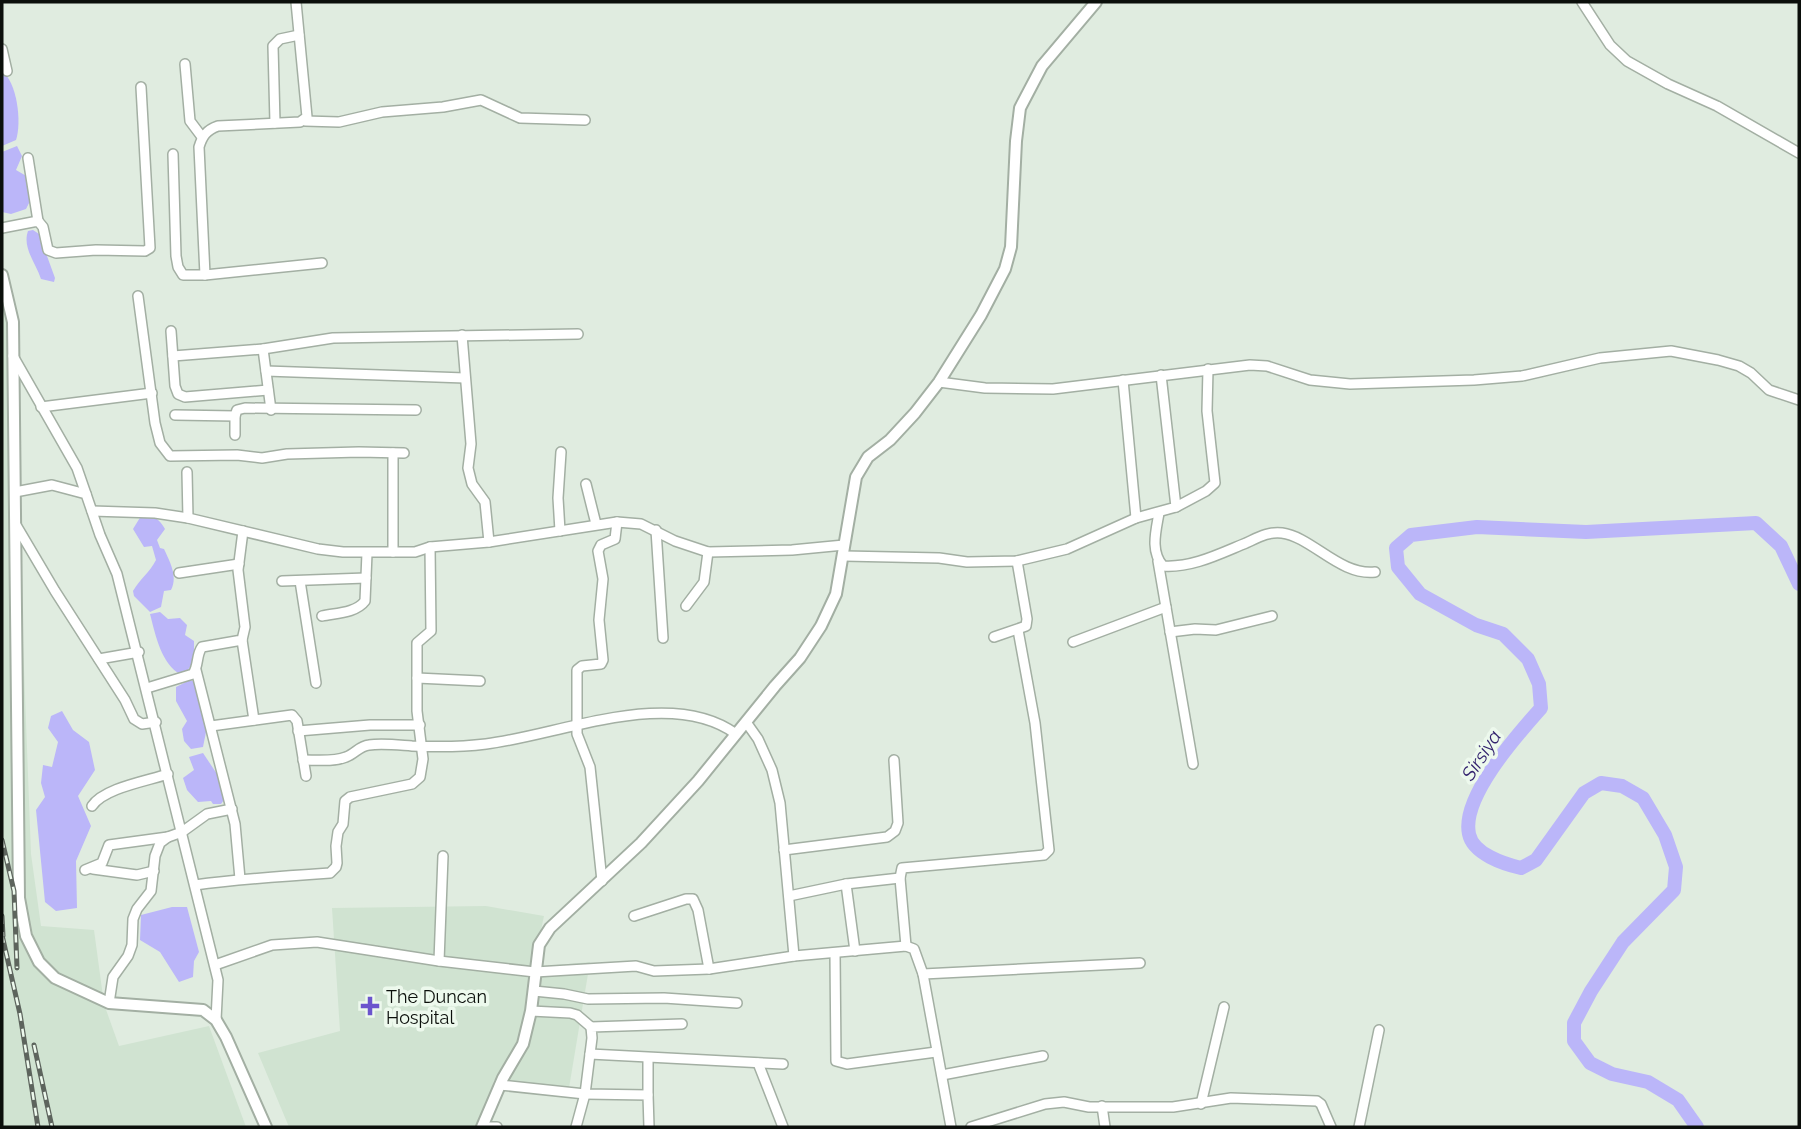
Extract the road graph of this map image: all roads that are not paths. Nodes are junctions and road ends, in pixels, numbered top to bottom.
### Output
1 (296, 2) edge
2 (1096, 2) edge
3 (1582, 2) edge
4 (299, 35) junction
5 (2, 49) edge
6 (185, 64) dead end
7 (7, 71) dead end
8 (141, 87) dead end
9 (585, 120) dead end
10 (304, 121) junction
11 (275, 123) junction
12 (202, 137) junction
13 (1799, 153) edge
14 (173, 154) dead end
15 (28, 158) dead end
16 (38, 221) junction
17 (2, 228) edge
18 (323, 263) dead end
19 (2, 275) edge
20 (205, 275) junction
21 (138, 296) dead end
22 (171, 331) dead end
23 (578, 334) dead end
24 (462, 335) junction
25 (263, 349) junction
26 (12, 354) junction
27 (173, 356) junction
28 (1208, 369) junction
29 (265, 371) junction
30 (1161, 375) junction
31 (465, 377) junction
32 (1123, 380) junction
33 (939, 382) junction
34 (268, 390) junction
35 (152, 393) junction
36 (1799, 400) edge
37 (41, 407) junction
38 (271, 410) junction
39 (416, 410) dead end
40 (175, 415) dead end
41 (235, 416) junction
42 (235, 435) dead end
43 (561, 452) dead end
44 (393, 453) junction
45 (404, 453) dead end
46 (187, 472) dead end
47 (586, 484) dead end
48 (15, 492) junction
49 (86, 494) junction
50 (1176, 507) junction
51 (92, 511) junction
52 (1159, 513) junction
53 (188, 518) junction
54 (1136, 518) junction
55 (617, 522) junction
56 (596, 524) junction
57 (16, 525) junction
58 (656, 530) junction
59 (243, 531) junction
60 (560, 531) junction
61 (489, 542) junction
62 (430, 547) junction
63 (844, 550) junction
64 (393, 552) junction
65 (708, 552) junction
66 (367, 553) junction
67 (1157, 559) junction
68 (1017, 561) junction
69 (239, 564) junction
70 (1375, 572) dead end
71 (179, 573) dead end
72 (366, 578) junction
73 (300, 580) junction
74 (282, 581) dead end
75 (686, 606) dead end
76 (1166, 607) junction
77 (322, 616) dead end
78 (1272, 616) dead end
79 (1018, 630) junction
80 (1170, 632) junction
81 (995, 637) dead end
82 (663, 638) dead end
83 (242, 640) junction
84 (1073, 642) dead end
85 (138, 652) junction
86 (99, 659) junction
87 (196, 670) junction
88 (417, 678) junction
89 (480, 681) dead end
90 (316, 683) dead end
91 (147, 688) junction
92 (254, 720) junction
93 (156, 722) junction
94 (746, 722) junction
95 (578, 724) junction
96 (420, 725) junction
97 (211, 726) junction
98 (298, 731) junction
99 (736, 734) junction
100 (421, 746) junction
101 (303, 760) junction
102 (894, 760) dead end
103 (1193, 764) dead end
104 (167, 774) junction
105 (306, 776) dead end
106 (92, 806) dead end
107 (232, 809) junction
108 (182, 832) junction
109 (168, 837) junction
110 (784, 850) junction
111 (443, 856) dead end
112 (153, 871) junction
113 (900, 877) junction
114 (240, 879) junction
115 (601, 881) junction
116 (846, 884) junction
117 (195, 885) junction
118 (789, 896) junction
119 (634, 916) dead end
120 (906, 946) junction
121 (855, 951) junction
122 (835, 953) junction
123 (794, 956) junction
124 (439, 961) junction
125 (1140, 964) dead end
126 (215, 965) junction
127 (709, 969) junction
128 (536, 972) junction
129 (923, 974) junction
130 (534, 991) junction
131 (109, 1003) junction
132 (737, 1003) dead end
133 (1224, 1007) dead end
134 (531, 1011) junction
135 (216, 1020) junction
136 (682, 1024) dead end
137 (591, 1027) junction
138 (1379, 1030) dead end
139 (936, 1052) junction
140 (590, 1054) junction
141 (1043, 1056) dead end
142 (648, 1058) junction
143 (758, 1063) junction
144 (783, 1064) dead end
145 (942, 1075) junction
146 (500, 1085) junction
147 (585, 1094) junction
148 (648, 1095) junction
149 (1201, 1104) junction
150 (1102, 1106) junction
151 (1333, 1126) edge
152 (266, 1127) edge
153 (483, 1127) edge
154 (497, 1127) edge
155 (576, 1127) edge
156 (649, 1127) edge
157 (783, 1127) edge
158 (951, 1127) edge
159 (971, 1127) edge
160 (1105, 1127) edge
161 (1359, 1127) edge

1 - 4 street
2 - 33 street
3 - 13 street
4 - 10 street
4 - 11 street
5 - 7 street
6 - 12 street
8 - 16 street
9 - 10 street
10 - 11 street
11 - 12 street
12 - 20 street
14 - 20 street
15 - 16 street
16 - 17 street
18 - 20 street
19 - 26 street
21 - 35 street
22 - 27 street
23 - 24 street
24 - 25 street
24 - 31 street
25 - 27 street
25 - 29 street
26 - 37 street
26 - 48 street
27 - 34 street
28 - 30 street
28 - 36 street
28 - 50 street
29 - 31 street
29 - 34 street
30 - 32 street
30 - 50 street
31 - 61 street
32 - 33 street
32 - 54 street
33 - 63 street
34 - 38 street
35 - 37 street
35 - 44 street
37 - 49 street
38 - 39 street
38 - 41 street
40 - 41 street
41 - 42 street
43 - 60 street
44 - 45 street
44 - 64 street
46 - 53 street
47 - 56 street
48 - 49 street
48 - 57 street
49 - 51 street
50 - 52 street
51 - 53 street
51 - 85 street
52 - 54 street
52 - 67 street
53 - 59 street
54 - 68 street
55 - 56 street
55 - 58 street
55 - 95 street
56 - 60 street
57 - 86 street
57 - 131 street
58 - 65 street
58 - 82 street
59 - 66 street
59 - 69 street
60 - 61 street
61 - 62 street
62 - 64 street
62 - 88 street
63 - 65 street
63 - 68 street
63 - 94 street
64 - 66 street
65 - 75 street
66 - 72 street
67 - 70 street
67 - 76 street
68 - 79 street
69 - 71 street
69 - 83 street
72 - 73 street
72 - 77 street
73 - 74 street
73 - 90 street
76 - 80 street
76 - 84 street
78 - 80 street
79 - 81 street
79 - 113 street
80 - 103 street
83 - 87 street
83 - 92 street
85 - 86 street
85 - 91 street
86 - 93 street
87 - 91 street
87 - 97 street
88 - 89 street
88 - 96 street
91 - 93 street
92 - 97 street
92 - 98 street
93 - 104 street
94 - 99 street
94 - 110 street
95 - 99 street
95 - 100 street
95 - 115 street
96 - 98 street
96 - 100 street
97 - 107 street
98 - 101 street
99 - 115 street
100 - 101 street
100 - 114 street
101 - 105 street
102 - 110 street
104 - 106 street
104 - 108 street
107 - 108 street
107 - 114 street
108 - 109 street
108 - 117 street
109 - 112 street
109 - 112 street
110 - 118 street
111 - 124 street
112 - 131 street
113 - 116 street
113 - 120 street
114 - 117 street
115 - 128 street
116 - 118 street
116 - 121 street
117 - 126 street
118 - 123 street
119 - 127 street
120 - 121 street
120 - 129 street
121 - 122 street
122 - 123 street
122 - 139 street
123 - 127 street
124 - 126 street
124 - 128 street
125 - 129 street
126 - 135 street
127 - 128 street
128 - 130 street
129 - 139 street
130 - 132 street
130 - 134 street
131 - 135 street
133 - 149 street
134 - 137 street
134 - 146 street
135 - 152 street
136 - 137 street
137 - 140 street
138 - 161 street
139 - 145 street
140 - 142 street
140 - 147 street
141 - 145 street
142 - 143 street
142 - 148 street
143 - 144 street
143 - 157 street
145 - 158 street
146 - 147 street
146 - 153 street
147 - 148 street
147 - 155 street
148 - 156 street
149 - 150 street
149 - 151 street
150 - 159 street
150 - 160 street
153 - 154 street

